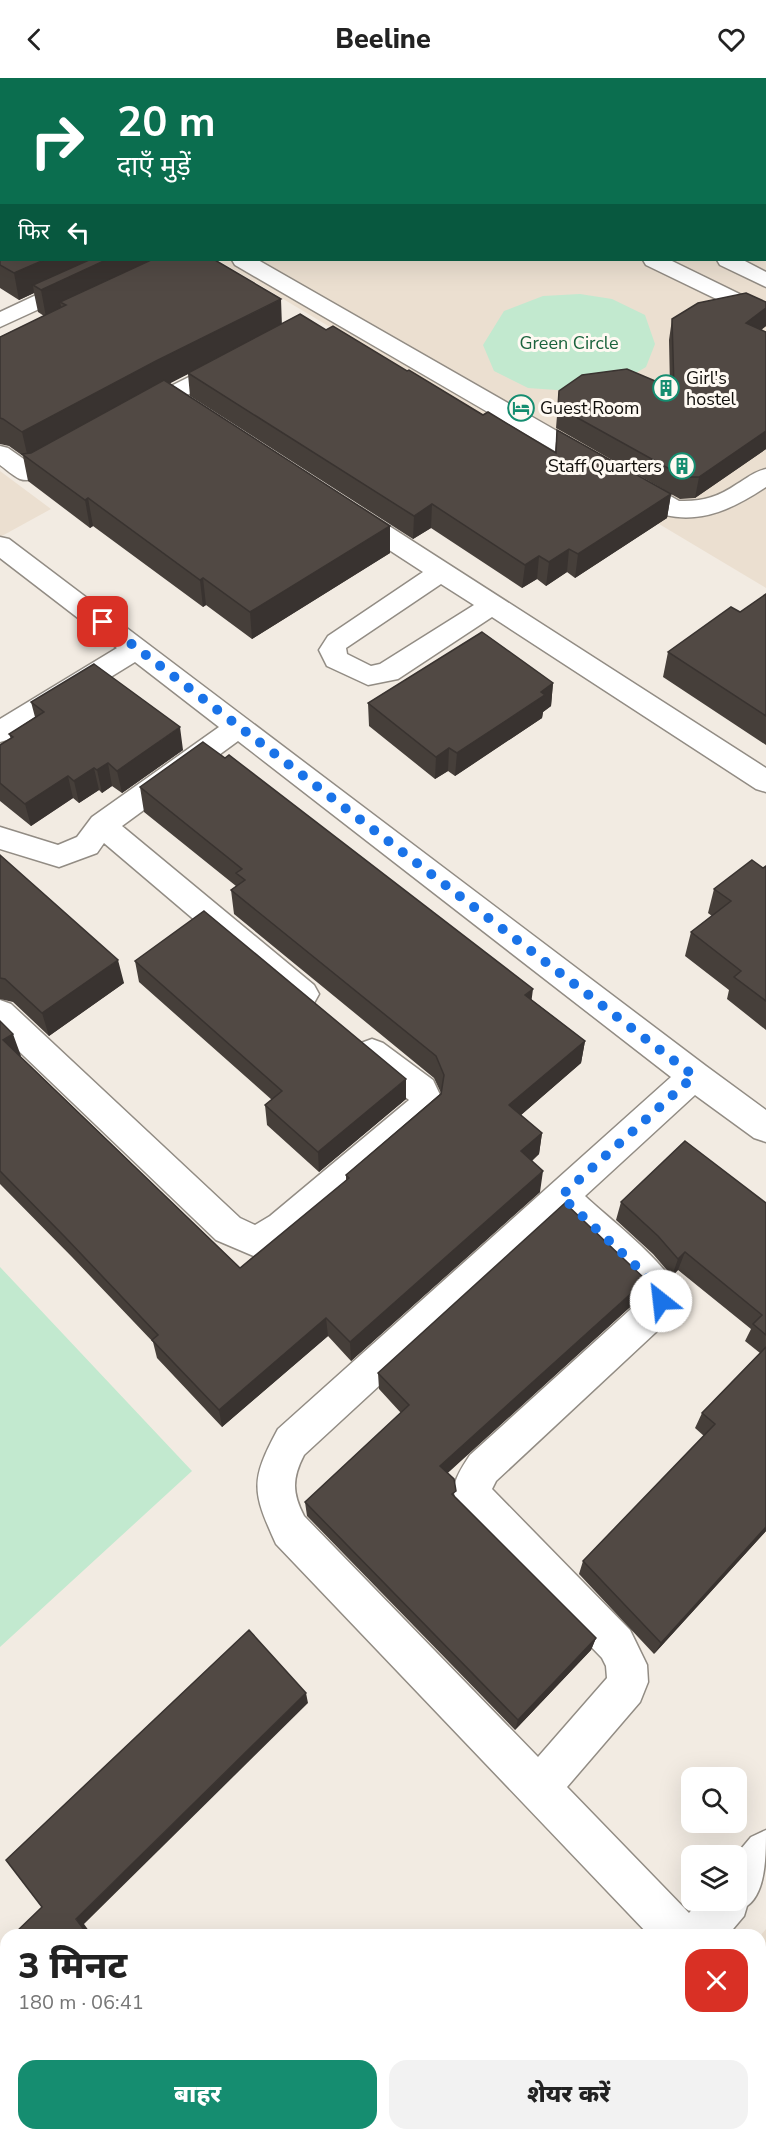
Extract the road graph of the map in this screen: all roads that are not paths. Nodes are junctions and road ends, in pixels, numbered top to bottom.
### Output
1 (126, 261) edge
2 (245, 261) edge
3 (656, 261) edge
4 (730, 261) edge
5 (766, 281) edge
6 (766, 316) edge
7 (0, 320) edge
8 (250, 353) edge
9 (118, 423) edge
10 (88, 439) edge
11 (0, 453) edge
12 (766, 476) edge
13 (334, 502) edge
14 (0, 545) edge
15 (441, 572) junction
16 (492, 605) junction
17 (137, 648) junction
18 (238, 727) junction
19 (0, 732) edge
20 (766, 782) edge
21 (102, 825) junction
22 (0, 838) edge
23 (326, 1012) edge
24 (0, 1013) edge
25 (352, 1035) edge
26 (694, 1076) junction
27 (761, 1117) edge
28 (561, 1196) junction
29 (538, 1788) junction
30 (766, 1852) edge
31 (747, 1875) edge
32 (719, 1911) edge
33 (674, 1929) edge
34 (705, 1929) edge

1 - 7 street
2 - 12 street
3 - 6 street
4 - 5 street
8 - 9 street
10 - 11 street
13 - 15 street
14 - 17 street
15 - 16 street
15 - 16 street
16 - 20 street
17 - 18 street
17 - 19 street
18 - 21 street
18 - 26 street
21 - 22 street
21 - 23 street
24 - 25 street
26 - 27 street
26 - 28 street
28 - 29 street
28 - 29 street
29 - 33 street
30 - 31 street
32 - 34 street

